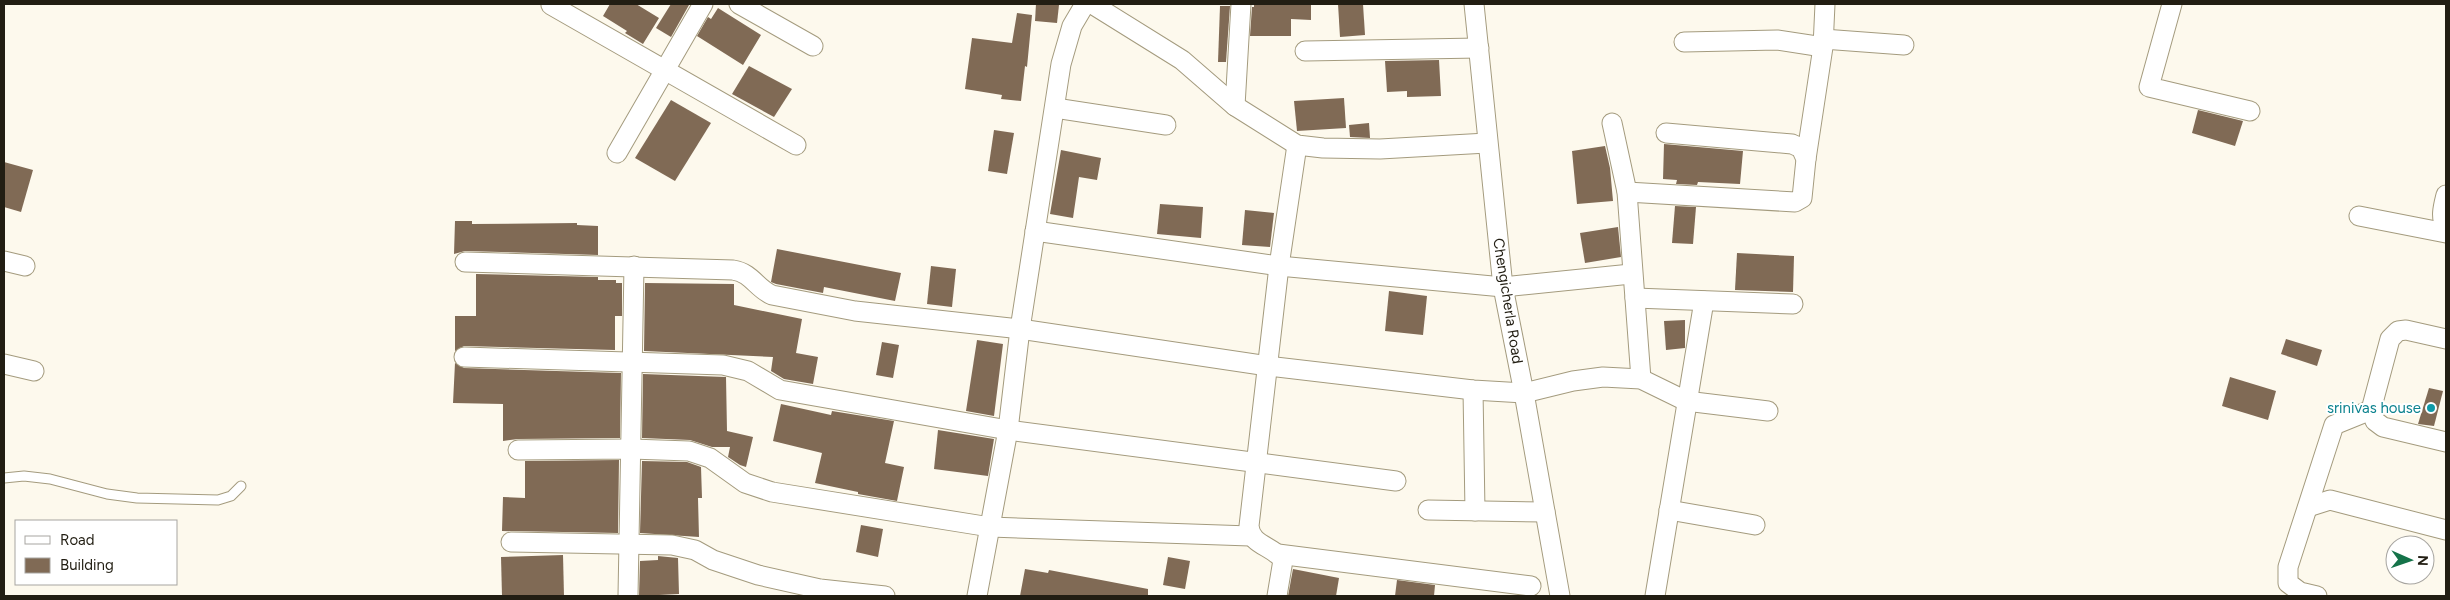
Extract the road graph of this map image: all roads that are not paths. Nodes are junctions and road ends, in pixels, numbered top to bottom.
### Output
1 (703, 4) edge
2 (739, 4) edge
3 (1085, 4) edge
4 (1092, 4) edge
5 (1241, 4) edge
6 (1474, 4) edge
7 (1825, 4) edge
8 (2172, 4) edge
9 (550, 5) dead end
10 (1684, 42) dead end
11 (1823, 43) junction
12 (1904, 45) dead end
13 (813, 46) dead end
14 (1479, 48) junction
15 (1305, 51) dead end
16 (665, 71) junction
17 (1235, 106) junction
18 (1055, 108) junction
19 (2250, 111) dead end
20 (1612, 123) dead end
21 (1166, 125) dead end
22 (1666, 133) dead end
23 (1488, 143) junction
24 (796, 145) dead end
25 (1297, 145) junction
26 (618, 153) dead end
27 (1806, 158) junction
28 (1627, 192) junction
29 (2446, 195) edge
30 (2359, 216) dead end
31 (2446, 229) edge
32 (1035, 232) junction
33 (2446, 233) edge
34 (4, 261) edge
35 (465, 262) dead end
36 (25, 266) dead end
37 (634, 266) junction
38 (1279, 266) junction
39 (1631, 274) junction
40 (1503, 287) junction
41 (1635, 298) junction
42 (1704, 300) junction
43 (1793, 304) dead end
44 (1020, 329) junction
45 (2446, 339) edge
46 (464, 356) dead end
47 (632, 361) junction
48 (4, 364) edge
49 (1268, 366) junction
50 (34, 371) dead end
51 (1641, 378) junction
52 (1473, 390) junction
53 (1524, 393) junction
54 (1686, 401) junction
55 (2371, 410) junction
56 (1768, 411) dead end
57 (1008, 430) junction
58 (2446, 442) edge
59 (630, 449) junction
60 (518, 450) dead end
61 (1255, 464) junction
62 (4, 478) edge
63 (1396, 481) dead end
64 (241, 486) dead end
65 (2308, 507) junction
66 (1428, 510) dead end
67 (1669, 510) junction
68 (1475, 511) junction
69 (1545, 512) junction
70 (1756, 524) dead end
71 (990, 527) junction
72 (2446, 530) edge
73 (1250, 536) junction
74 (511, 542) dead end
75 (629, 542) junction
76 (1278, 554) junction
77 (1531, 586) dead end
78 (858, 594) edge
79 (628, 596) edge
80 (885, 596) edge
81 (976, 596) edge
82 (1277, 596) edge
83 (1560, 596) edge
84 (1655, 596) edge
85 (2317, 596) edge

1 - 16 street
2 - 13 street
3 - 18 street
4 - 17 street
5 - 17 street
6 - 14 street, Chengicherla Road
7 - 11 street
8 - 19 street
9 - 16 street
10 - 11 street
11 - 12 street
11 - 27 street
14 - 15 street
14 - 23 street, Chengicherla Road
16 - 24 street
16 - 26 street
17 - 25 street
18 - 21 street
18 - 32 street
20 - 28 street
22 - 27 street
23 - 25 street
23 - 40 street, Chengicherla Road
25 - 38 street
27 - 28 street
28 - 39 street
29 - 31 street
30 - 33 street
32 - 38 street
32 - 44 street
34 - 36 street
35 - 37 street
37 - 44 street
37 - 47 street
38 - 40 street
38 - 49 street
39 - 40 street
39 - 41 street
40 - 53 street, Chengicherla Road
41 - 42 street
41 - 51 street
42 - 43 street
42 - 54 street
44 - 49 street
44 - 57 street
45 - 55 street
46 - 47 street
47 - 57 street
47 - 59 street
48 - 50 street
49 - 52 street
49 - 61 street
51 - 53 street
51 - 54 street
52 - 53 street
52 - 68 street
53 - 69 street, Chengicherla Road
54 - 56 street
54 - 67 street
55 - 58 street
55 - 65 street
57 - 61 street
57 - 71 street
59 - 60 street
59 - 71 street
59 - 75 street
61 - 63 street
61 - 73 street
62 - 64 lane
65 - 72 street
65 - 85 street
66 - 68 street
67 - 70 street
67 - 84 street
68 - 69 street
69 - 83 street, Chengicherla Road
71 - 73 street
71 - 81 street
73 - 76 street
74 - 75 street
75 - 78 street
75 - 79 street
76 - 77 street
76 - 82 street
78 - 80 street

